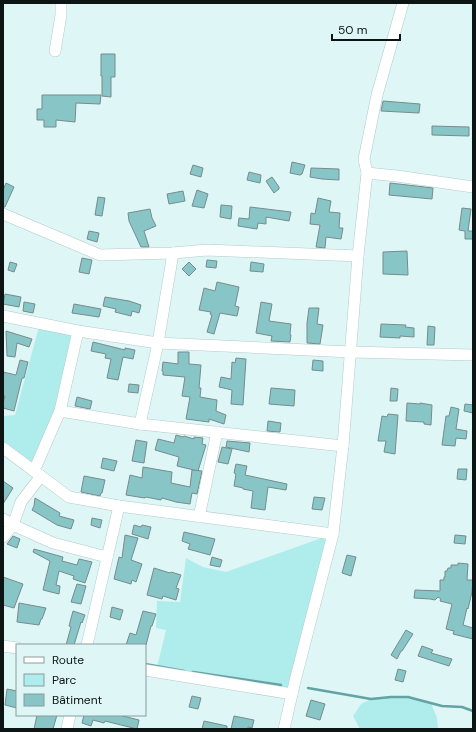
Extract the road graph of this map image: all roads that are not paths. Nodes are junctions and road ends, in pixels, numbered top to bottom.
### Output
1 (61, 3) edge
2 (403, 3) edge
3 (55, 51) dead end
4 (367, 173) junction
5 (473, 187) edge
6 (3, 214) edge
7 (173, 253) junction
8 (358, 256) junction
9 (3, 316) edge
10 (78, 331) junction
11 (158, 343) junction
12 (351, 352) junction
13 (473, 356) edge
14 (60, 411) junction
15 (140, 424) junction
16 (217, 432) junction
17 (343, 446) junction
18 (3, 448) edge
19 (37, 473) junction
20 (119, 506) junction
21 (199, 516) junction
22 (3, 519) edge
23 (13, 525) junction
24 (333, 534) junction
25 (3, 537) edge
26 (107, 557) junction
27 (87, 644) edge
28 (3, 646) edge
29 (16, 648) edge
30 (167, 662) dead end
31 (146, 670) edge
32 (165, 673) junction
33 (292, 694) junction
34 (70, 716) edge
35 (67, 729) edge
36 (284, 729) edge

1 - 3 street
2 - 4 street
4 - 5 street
4 - 8 street
6 - 7 street
7 - 8 street
7 - 11 street
8 - 12 street
9 - 10 street
10 - 11 street
10 - 14 street
11 - 12 street
11 - 15 street
12 - 13 street
12 - 17 street
14 - 15 street
14 - 19 street
15 - 16 street
16 - 17 street
16 - 21 street
17 - 24 street
18 - 19 street
19 - 20 street
19 - 23 street
20 - 21 street
20 - 26 street
21 - 24 street
22 - 23 street
23 - 25 street
23 - 26 street
24 - 33 street
26 - 27 street
28 - 29 street
30 - 32 street
31 - 32 street
32 - 33 street
33 - 36 street
34 - 35 street

